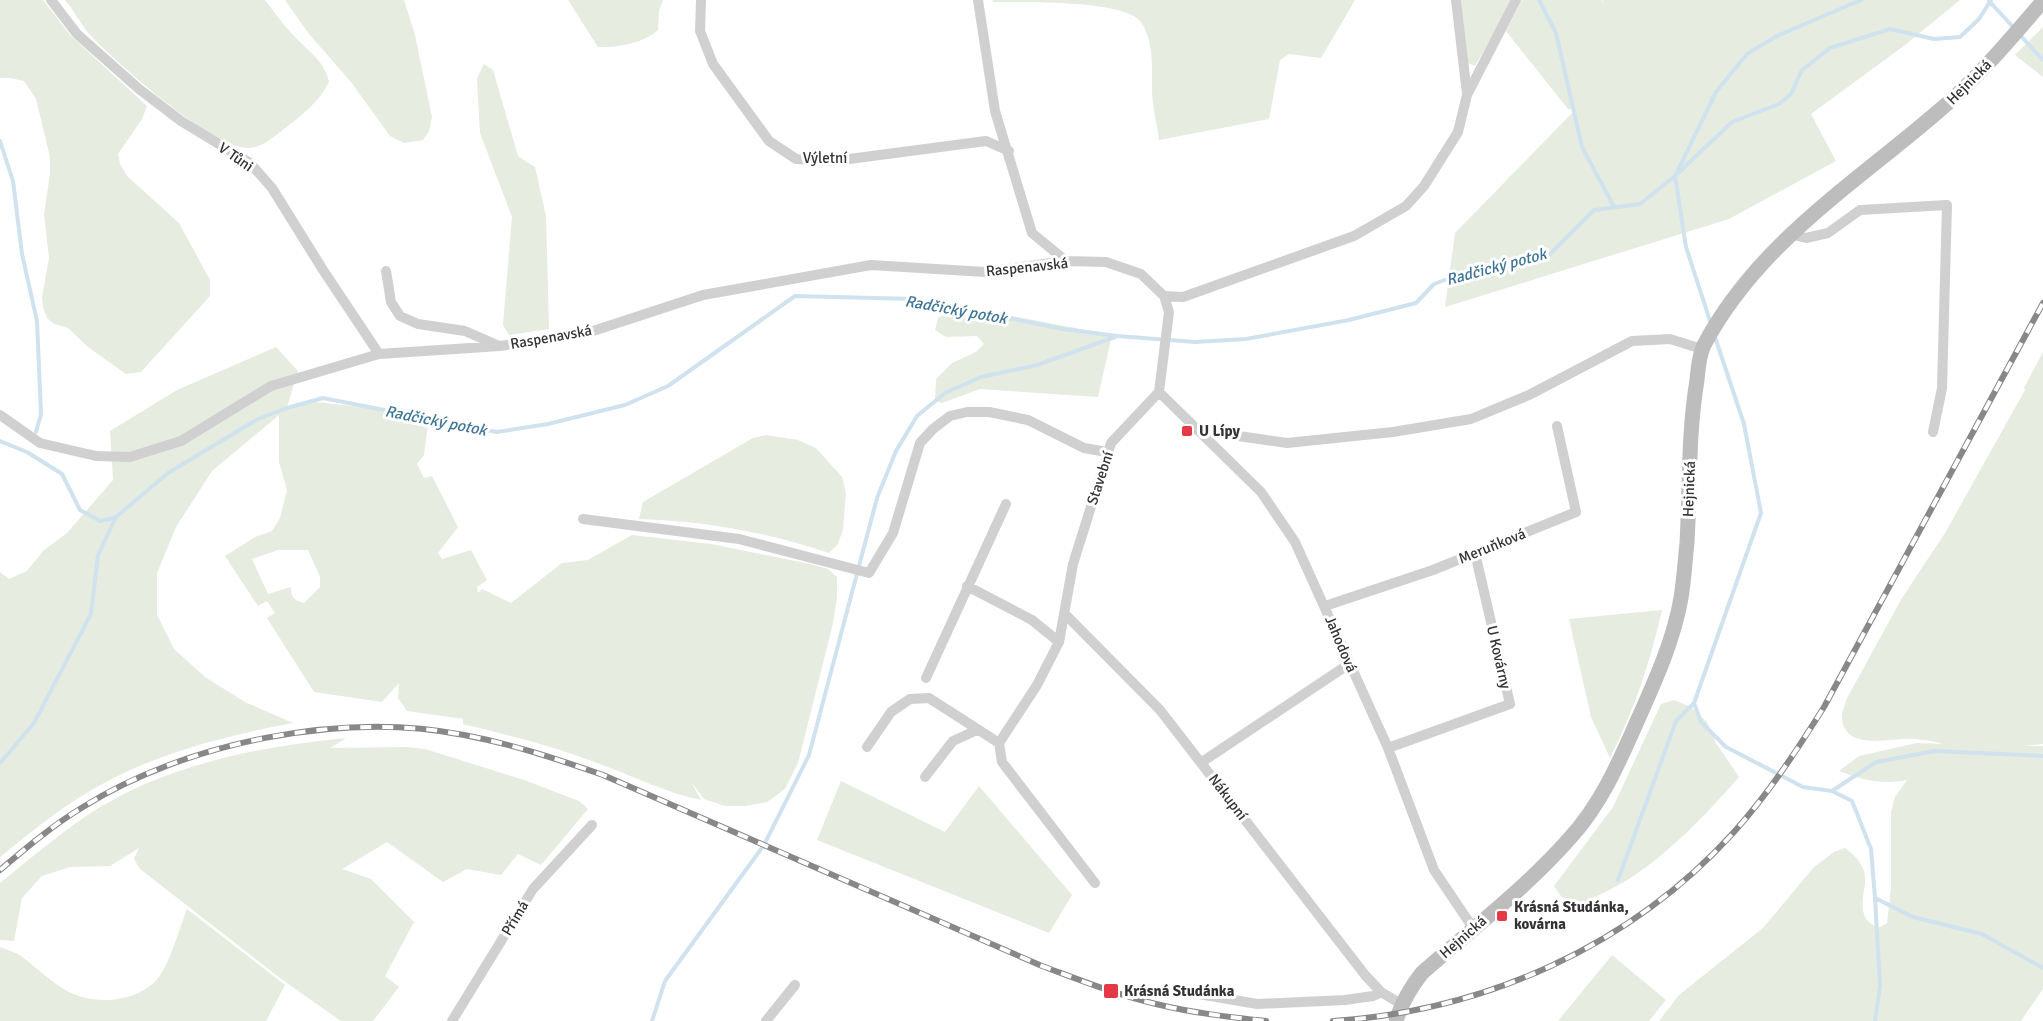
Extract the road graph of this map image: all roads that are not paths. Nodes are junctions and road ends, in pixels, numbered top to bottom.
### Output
1 (51, 0) edge
2 (701, 0) edge
3 (978, 0) edge
4 (1456, 0) edge
5 (1516, 0) edge
6 (2043, 1) edge
7 (1467, 94) junction
8 (1009, 151) junction
9 (1789, 234) junction
10 (1066, 261) junction
11 (386, 271) dead end
12 (1164, 296) junction
13 (500, 346) junction
14 (1702, 349) junction
15 (379, 354) junction
16 (1159, 392) junction
17 (0, 415) edge
18 (1557, 426) dead end
19 (1197, 430) junction
20 (1933, 432) dead end
21 (1107, 452) junction
22 (1006, 504) dead end
23 (583, 519) dead end
24 (1474, 553) junction
25 (967, 586) junction
26 (1325, 606) junction
27 (1064, 613) junction
28 (1059, 642) junction
29 (1349, 664) junction
30 (926, 678) dead end
31 (977, 729) junction
32 (999, 743) junction
33 (867, 747) dead end
34 (1388, 748) junction
35 (1202, 762) junction
36 (925, 777) dead end
37 (592, 825) dead end
38 (1095, 883) dead end
39 (1473, 928) junction
40 (795, 986) dead end
41 (1176, 990) dead end
42 (1381, 992) junction
43 (1401, 1004) junction
44 (452, 1021) edge
45 (766, 1021) edge
46 (1396, 1021) edge

1 - 15 street, V Tůni
2 - 8 street, Výletní
3 - 8 street
4 - 7 street
5 - 7 street
6 - 9 main road, Hejnická
7 - 12 street
8 - 10 street
9 - 14 main road, Hejnická
9 - 20 street
10 - 12 street, Raspenavská
10 - 13 street, Raspenavská
11 - 13 street, Raspenavská
12 - 16 street
13 - 15 street, Raspenavská
14 - 19 street
14 - 39 main road, Hejnická
15 - 17 street, Raspenavská
16 - 19 street, Jahodová
16 - 21 street, Stavební
18 - 24 street, Meruňková
19 - 26 street, Jahodová
21 - 23 street
21 - 27 street, Stavební
22 - 25 street
24 - 26 street, Meruňková
24 - 34 street, U Kovárny
25 - 28 street
25 - 30 street
26 - 29 street, Jahodová
27 - 28 street, Stavební
27 - 35 street, Nákupní
28 - 32 street, Stavební
29 - 34 street, Jahodová
29 - 35 street
31 - 32 street
31 - 33 street
31 - 36 street
32 - 38 street
34 - 39 street, Jahodová
35 - 42 street, Nákupní
37 - 44 street, Přímá
39 - 43 main road, Hejnická
40 - 45 street
41 - 42 street
42 - 43 street, Nákupní
43 - 46 main road, Hejnická

